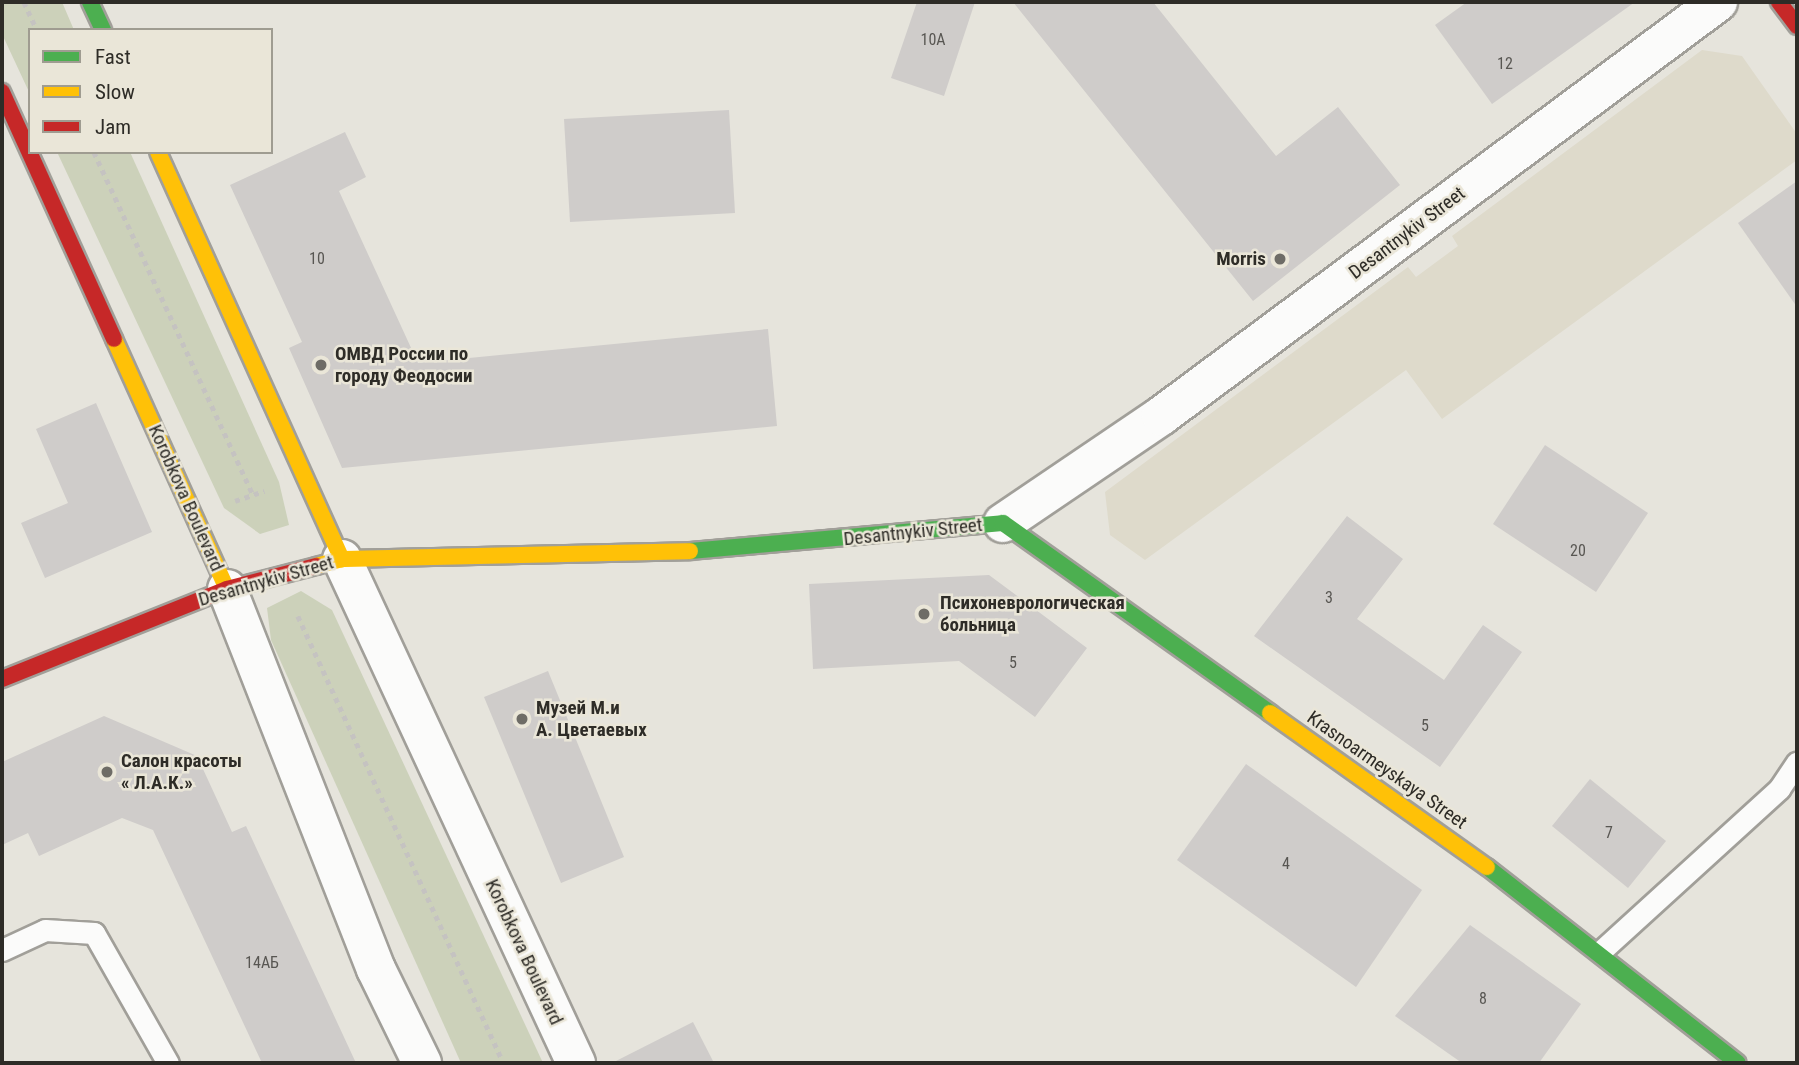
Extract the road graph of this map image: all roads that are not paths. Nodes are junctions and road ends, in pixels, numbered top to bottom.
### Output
1 (90, 2) edge
2 (1718, 2) edge
3 (1779, 2) edge
4 (1797, 26) edge
5 (102, 28) edge
6 (2, 92) edge
7 (28, 149) edge
8 (30, 154) edge
9 (159, 154) edge
10 (1003, 523) junction
11 (342, 559) junction
12 (227, 589) junction
13 (2, 679) edge
14 (1797, 762) edge
15 (2, 950) edge
16 (1601, 951) junction
17 (168, 1063) edge
18 (422, 1063) edge
19 (576, 1063) edge
20 (1738, 1063) edge

1 - 5 main road
2 - 10 street, Desantnykiv Street
3 - 4 main road
6 - 7 main road, Korobkova Boulevard
8 - 12 main road, Korobkova Boulevard
9 - 11 main road, Korobkova Boulevard
10 - 11 main road, Desantnykiv Street
10 - 16 main road, Krasnoarmeyskaya Street
11 - 12 main road, Desantnykiv Street
11 - 19 street, Korobkova Boulevard
12 - 13 main road, Desantnykiv Street
12 - 18 street, Korobkova Boulevard
14 - 16 lane
15 - 17 lane
16 - 20 main road, Krasnoarmeyskaya Street

